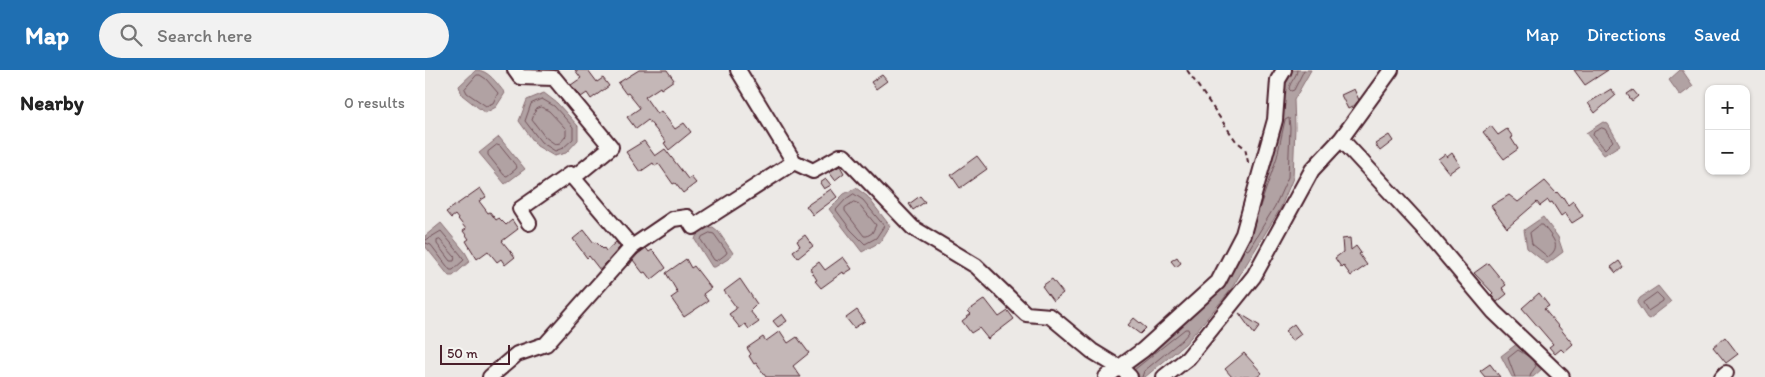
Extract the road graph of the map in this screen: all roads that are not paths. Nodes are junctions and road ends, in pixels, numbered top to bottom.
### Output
1 (515, 70) edge
2 (738, 70) edge
3 (1284, 70) edge
4 (1391, 70) edge
5 (1341, 139) junction
6 (794, 162) junction
7 (573, 178) junction
8 (529, 223) dead end
9 (632, 247) junction
10 (1124, 371) edge
11 (491, 377) edge
12 (1106, 377) edge
13 (1164, 377) edge
14 (1562, 377) edge

1 - 7 street
2 - 6 street
3 - 10 street
4 - 5 street
5 - 13 street
5 - 14 street
6 - 9 street
6 - 10 street
7 - 8 street
7 - 9 street
9 - 11 street
10 - 12 street

